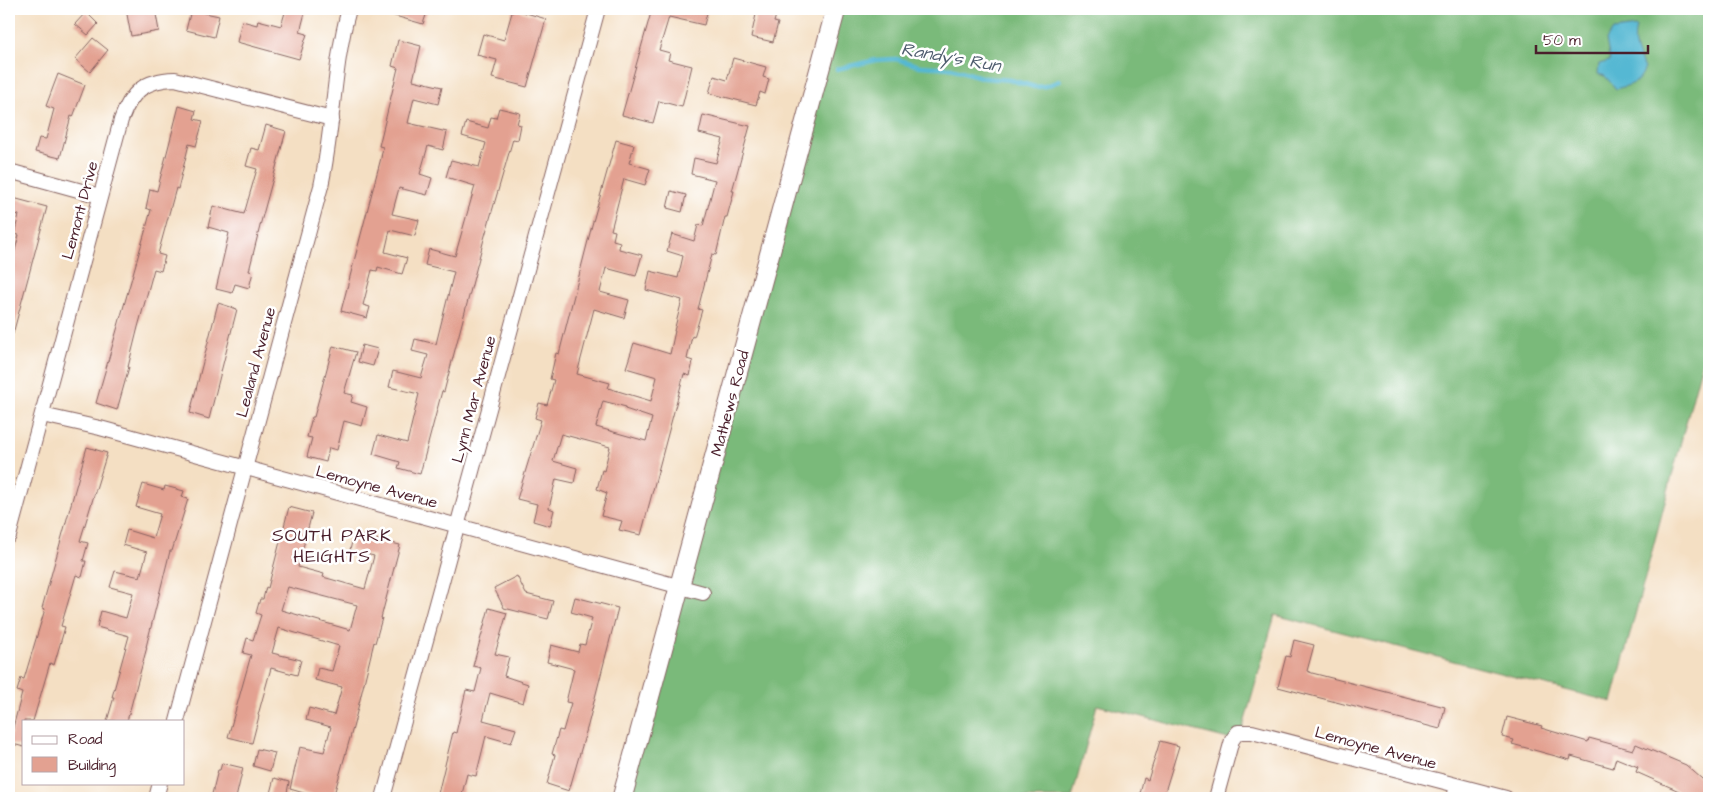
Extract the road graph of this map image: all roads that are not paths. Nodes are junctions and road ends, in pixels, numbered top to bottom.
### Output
1 (348, 9) edge
2 (598, 9) edge
3 (836, 9) edge
4 (332, 119) junction
5 (9, 171) edge
6 (100, 196) junction
7 (42, 415) junction
8 (245, 468) junction
9 (457, 526) junction
10 (9, 536) edge
11 (679, 587) junction
12 (703, 593) dead end
13 (177, 720) edge
14 (160, 784) edge
15 (1455, 792) edge
16 (156, 798) edge
17 (383, 798) edge
18 (622, 798) edge
19 (1216, 798) edge
20 (1506, 798) edge

1 - 4 street, Lealand Avenue
2 - 9 street, Lynn Mar Avenue
3 - 11 street, Mathews Road
4 - 6 street, Lemont Drive
4 - 8 street, Lealand Avenue
5 - 6 street
6 - 7 street, Lemont Drive
7 - 8 street, Lemoyne Avenue
7 - 10 street, Lemont Drive
8 - 9 street, Lemoyne Avenue
8 - 13 street, Lealand Avenue
9 - 11 street, Lemoyne Avenue
9 - 17 street, Lynn Mar Avenue
11 - 12 street, Lemoyne Avenue
11 - 18 street, Mathews Road
14 - 16 street
15 - 19 street, Lemoyne Avenue
15 - 20 street, Lemoyne Avenue

